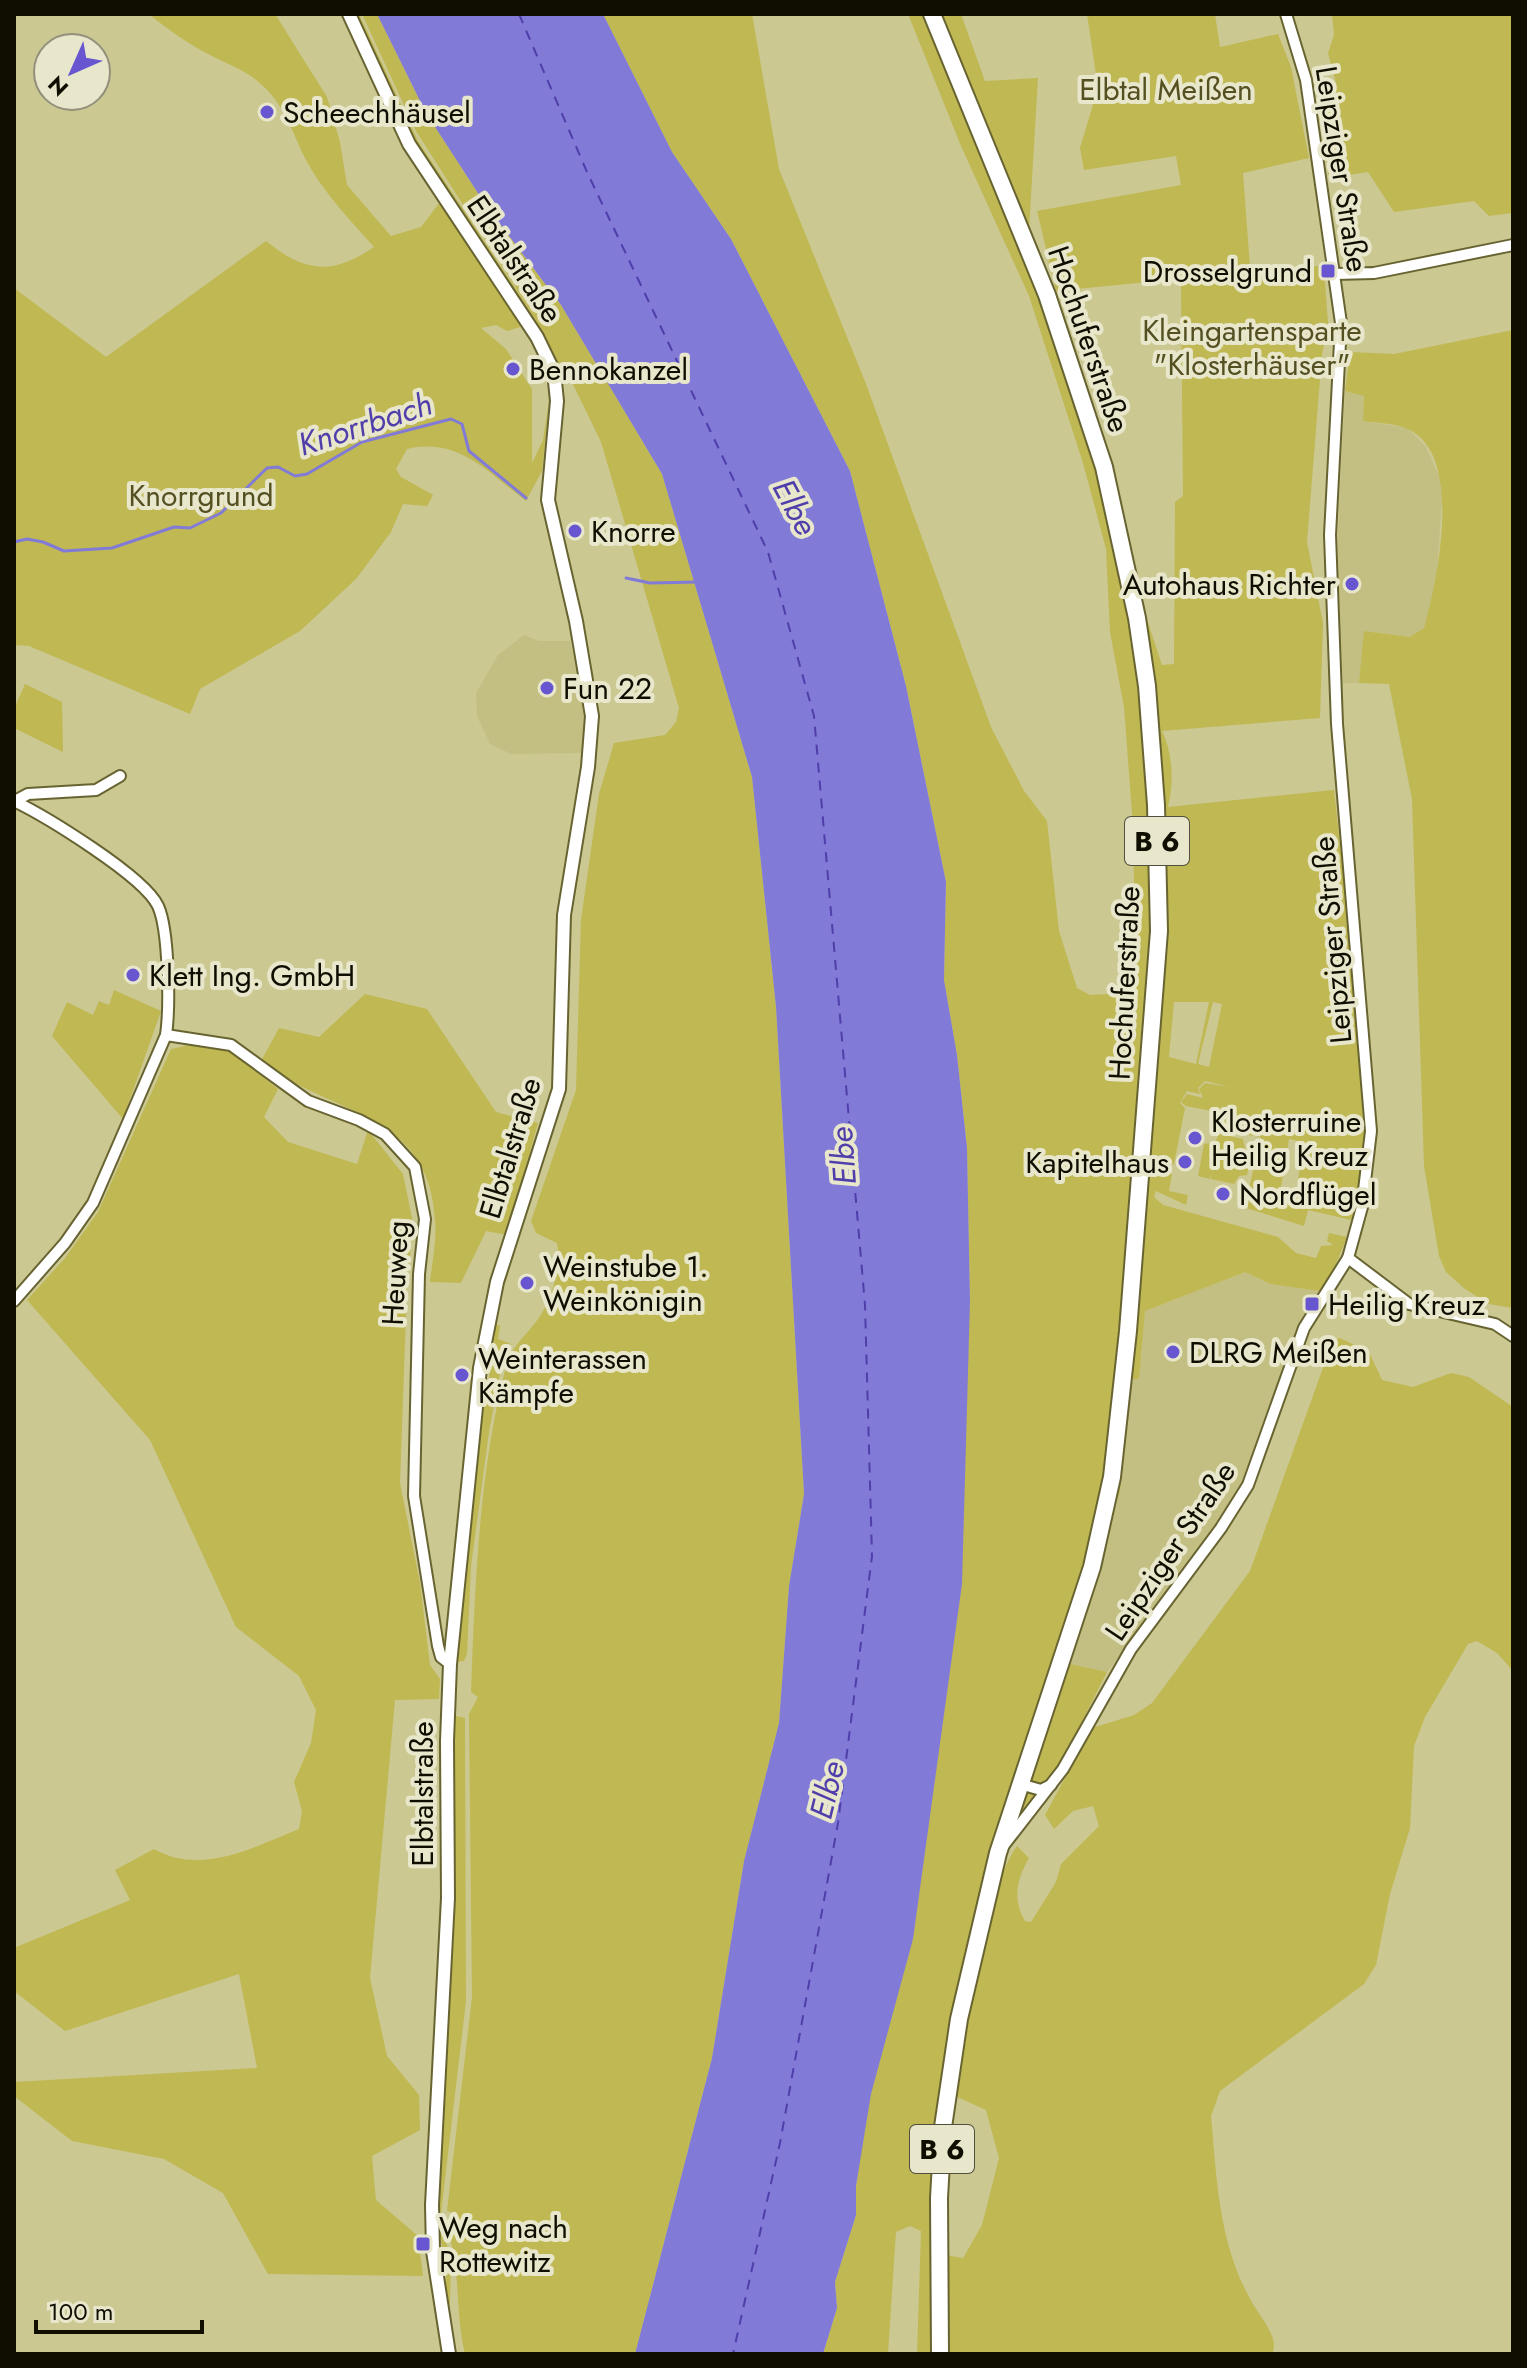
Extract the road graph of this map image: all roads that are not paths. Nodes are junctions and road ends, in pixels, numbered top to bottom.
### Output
1 (349, 14) edge
2 (932, 14) edge
3 (1286, 14) edge
4 (1513, 245) edge
5 (1335, 274) junction
6 (120, 776) dead end
7 (15, 801) edge
8 (166, 1035) junction
9 (1348, 1258) junction
10 (14, 1301) edge
11 (1513, 1336) edge
12 (450, 1664) junction
13 (1020, 1784) junction
14 (1053, 1784) junction
15 (998, 1853) junction
16 (449, 2354) edge
17 (940, 2354) edge

1 - 12 street, Elbtalstraße
2 - 13 main road, Hochuferstraße / B 6
3 - 5 street, Leipziger Straße
4 - 5 street
5 - 9 street, Leipziger Straße
6 - 7 street
7 - 8 street
8 - 10 street
8 - 12 street, Heuweg
9 - 11 street
9 - 14 street, Leipziger Straße
12 - 16 street, Elbtalstraße
13 - 14 street
13 - 15 main road, B 6
14 - 15 street, Leipziger Straße
15 - 17 main road, B 6

